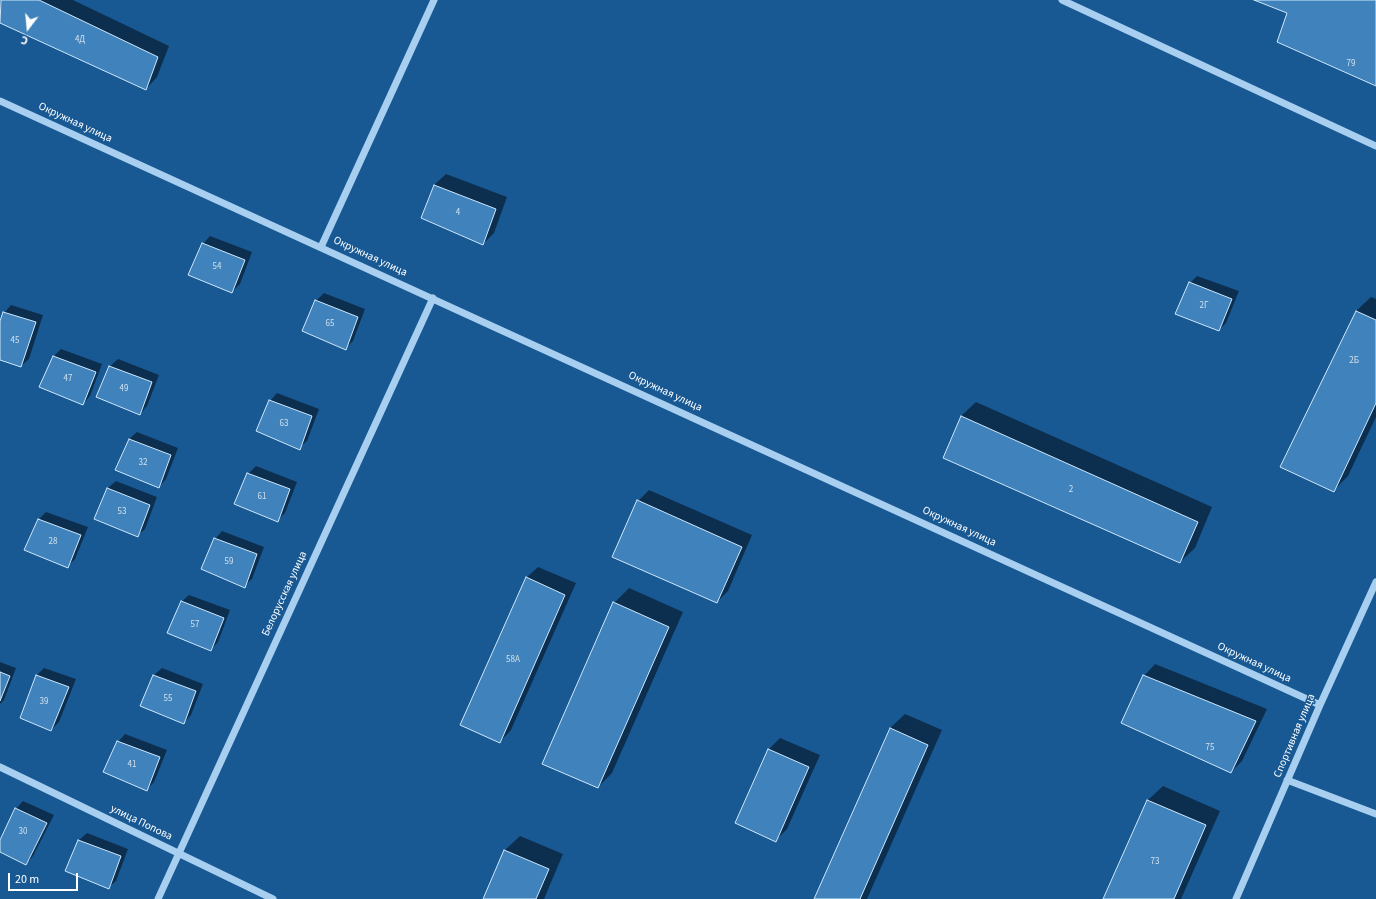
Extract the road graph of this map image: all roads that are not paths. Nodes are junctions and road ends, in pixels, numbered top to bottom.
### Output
1 (434, 0) edge
2 (1062, 0) edge
3 (0, 101) edge
4 (1376, 146) edge
5 (321, 247) junction
6 (433, 298) junction
7 (1376, 582) edge
8 (1320, 705) junction
9 (0, 767) edge
10 (1287, 780) junction
11 (1376, 814) edge
12 (179, 853) junction
13 (158, 899) edge
14 (273, 899) edge
15 (1236, 899) edge

1 - 5 street
2 - 4 street
3 - 5 street, Окружная улица
5 - 6 street, Окружная улица
6 - 8 street, Окружная улица
6 - 12 street, Белорусская улица
7 - 8 street, Спортивная улица
8 - 10 street, Спортивная улица
9 - 12 street, улица Попова
10 - 11 street
10 - 15 street, Спортивная улица
12 - 13 street, Белорусская улица
12 - 14 street, улица Попова

